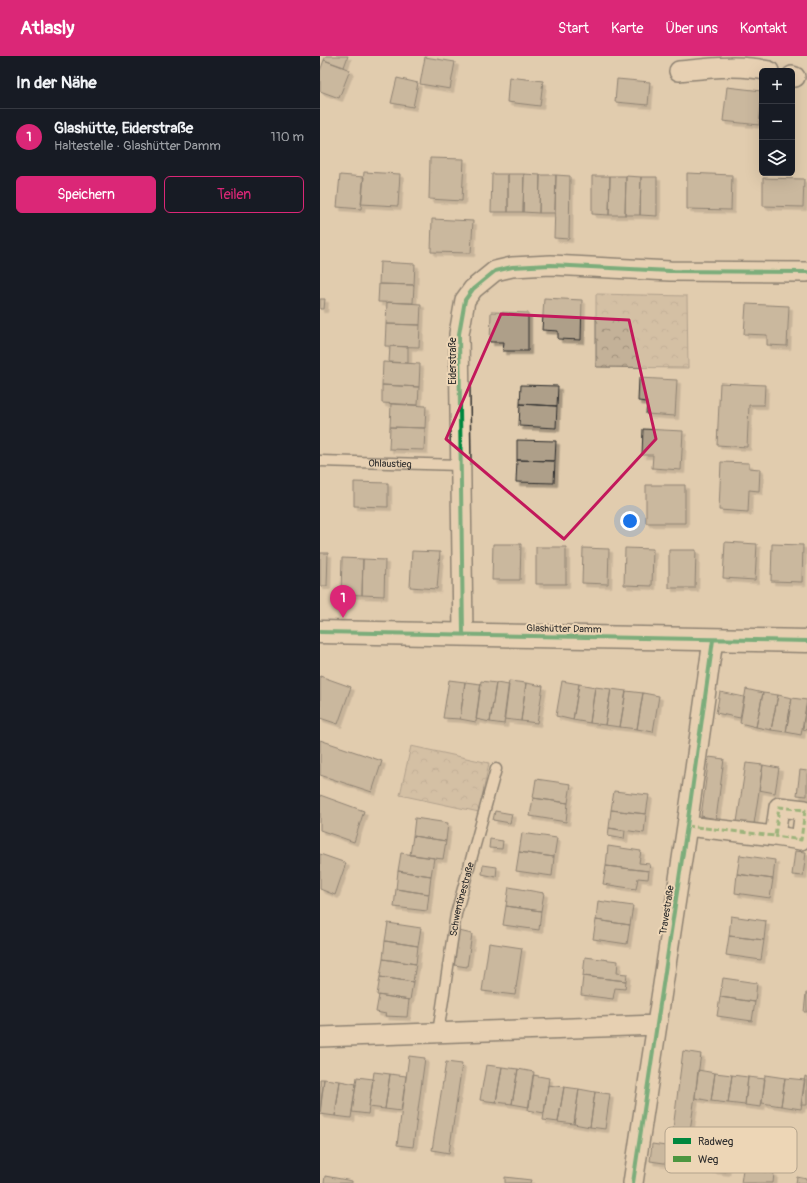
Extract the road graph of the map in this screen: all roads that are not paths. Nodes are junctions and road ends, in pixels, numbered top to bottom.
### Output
1 (751, 61) edge
2 (764, 68) edge
3 (679, 71) dead end
4 (807, 272) edge
5 (320, 461) edge
6 (460, 465) junction
7 (320, 632) edge
8 (463, 634) junction
9 (713, 640) junction
10 (807, 641) edge
11 (496, 769) dead end
12 (687, 826) junction
13 (775, 836) dead end
14 (657, 1025) junction
15 (438, 1033) junction
16 (320, 1037) edge
17 (633, 1183) edge

1 - 2 street
1 - 3 street
4 - 6 street, Eiderstraße
5 - 6 lane, Ohlaustieg
6 - 8 street, Eiderstraße
7 - 8 street, Glashütter Damm
8 - 9 street, Glashütter Damm
9 - 10 street, Glashütter Damm
9 - 12 street, Travestraße
11 - 15 lane, Schwentinestraße
12 - 13 street
12 - 14 street, Travestraße
14 - 15 street
14 - 17 street, Travestraße
15 - 16 street

